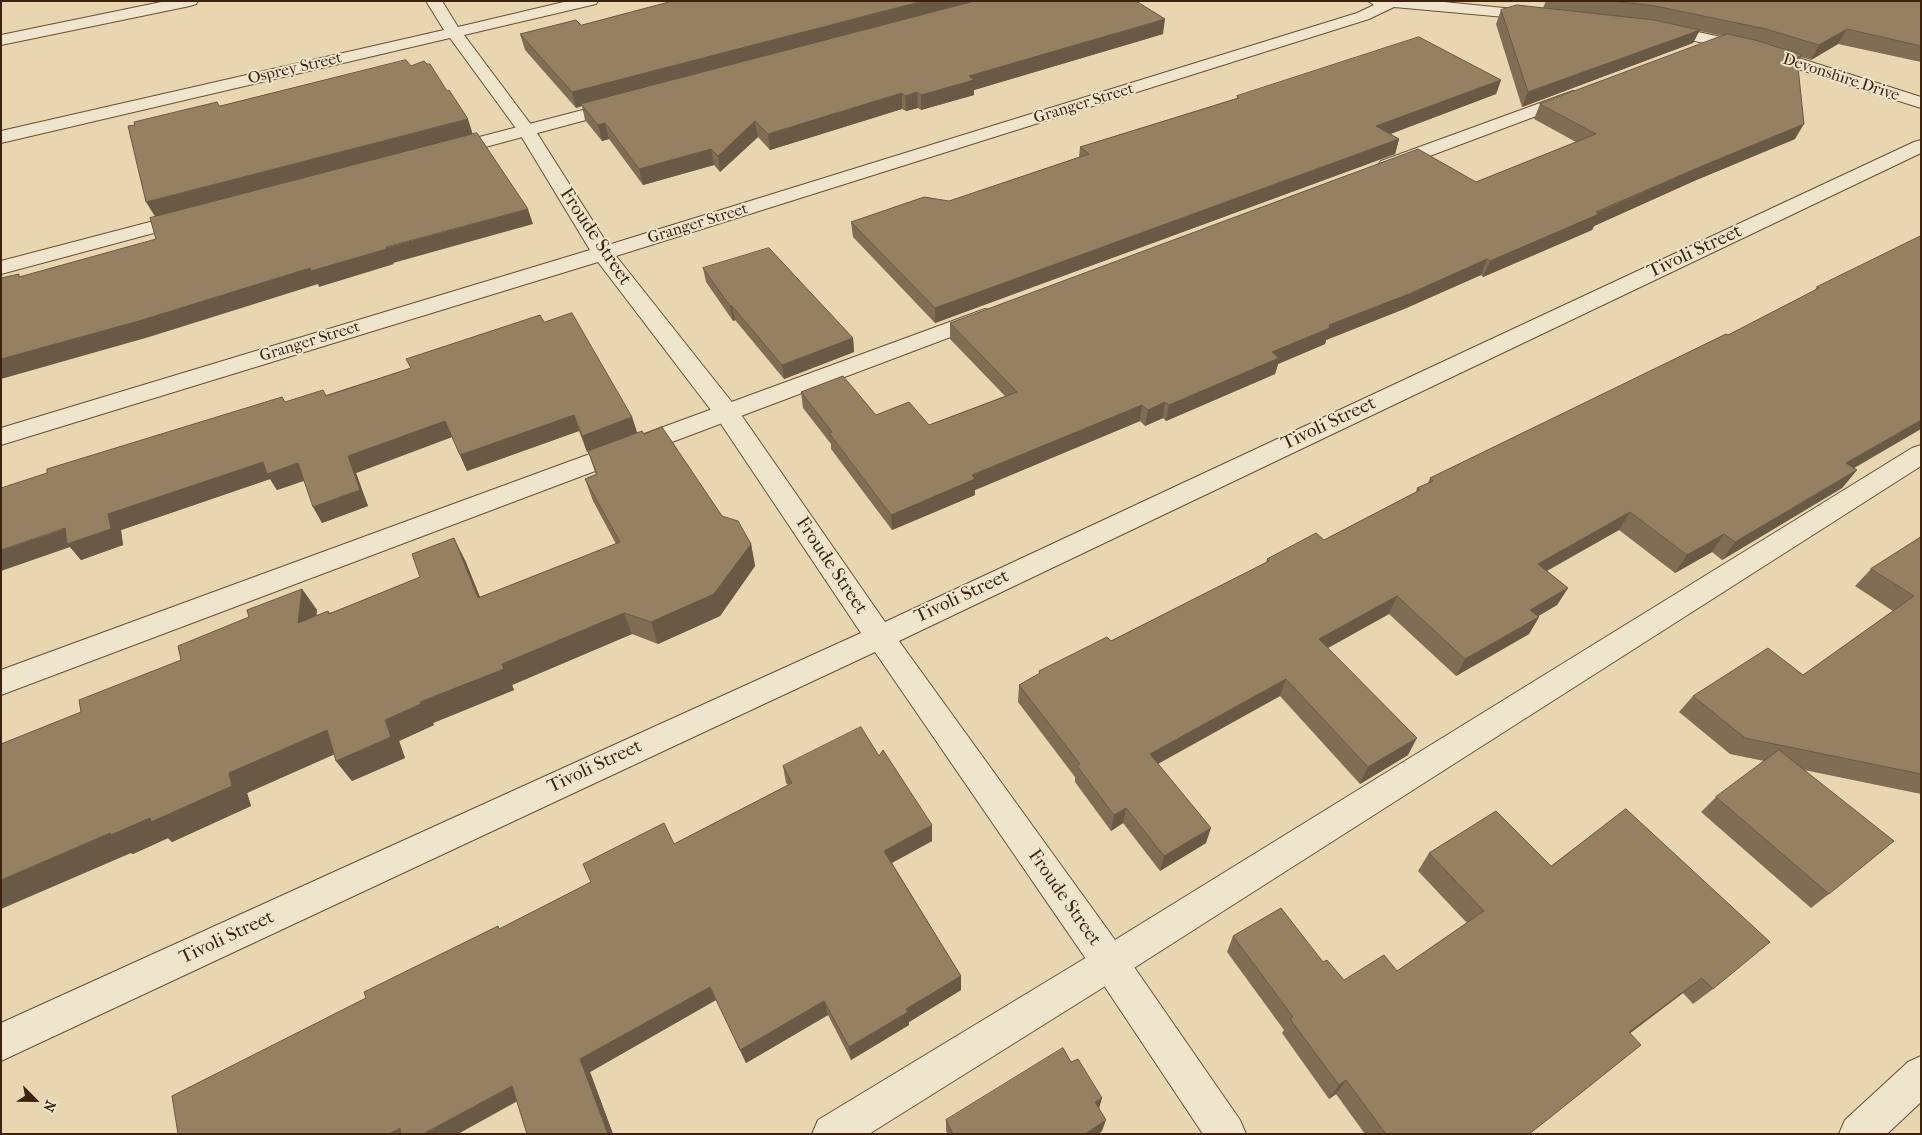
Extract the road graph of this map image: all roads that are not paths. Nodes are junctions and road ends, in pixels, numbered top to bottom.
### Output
1 (190, 1) edge
2 (434, 1) edge
3 (590, 1) edge
4 (1383, 2) edge
5 (1554, 17) edge
6 (1648, 27) edge
7 (454, 33) junction
8 (1, 40) edge
9 (1719, 41) junction
10 (1683, 55) edge
11 (1592, 89) edge
12 (642, 99) edge
13 (1921, 103) edge
14 (526, 130) junction
15 (1, 137) edge
16 (1921, 146) edge
17 (430, 156) edge
18 (1370, 172) edge
19 (207, 214) edge
20 (602, 254) junction
21 (1, 268) edge
22 (1006, 308) edge
23 (726, 412) junction
24 (1, 437) edge
25 (1921, 454) edge
26 (880, 637) junction
27 (1, 683) edge
28 (1110, 962) junction
29 (1, 1042) edge
30 (1921, 1075) edge
31 (832, 1134) edge
32 (1226, 1134) edge
33 (1859, 1134) edge

1 - 8 street
2 - 7 street, Froude Street
3 - 7 street, Osprey Street
4 - 5 street
4 - 20 street, Granger Street
6 - 9 street, Devonshire Drive
7 - 14 street, Froude Street
7 - 15 street, Osprey Street
9 - 10 street
9 - 13 street, Devonshire Drive
11 - 18 street
12 - 14 street
14 - 17 street
14 - 20 street, Froude Street
16 - 26 street, Tivoli Street
19 - 21 street
20 - 23 street, Froude Street
20 - 24 street, Granger Street
22 - 23 street
23 - 26 street, Froude Street
23 - 27 street
25 - 28 street
26 - 28 street, Froude Street
26 - 29 street, Tivoli Street
28 - 31 street
28 - 32 street, Froude Street
30 - 33 street

